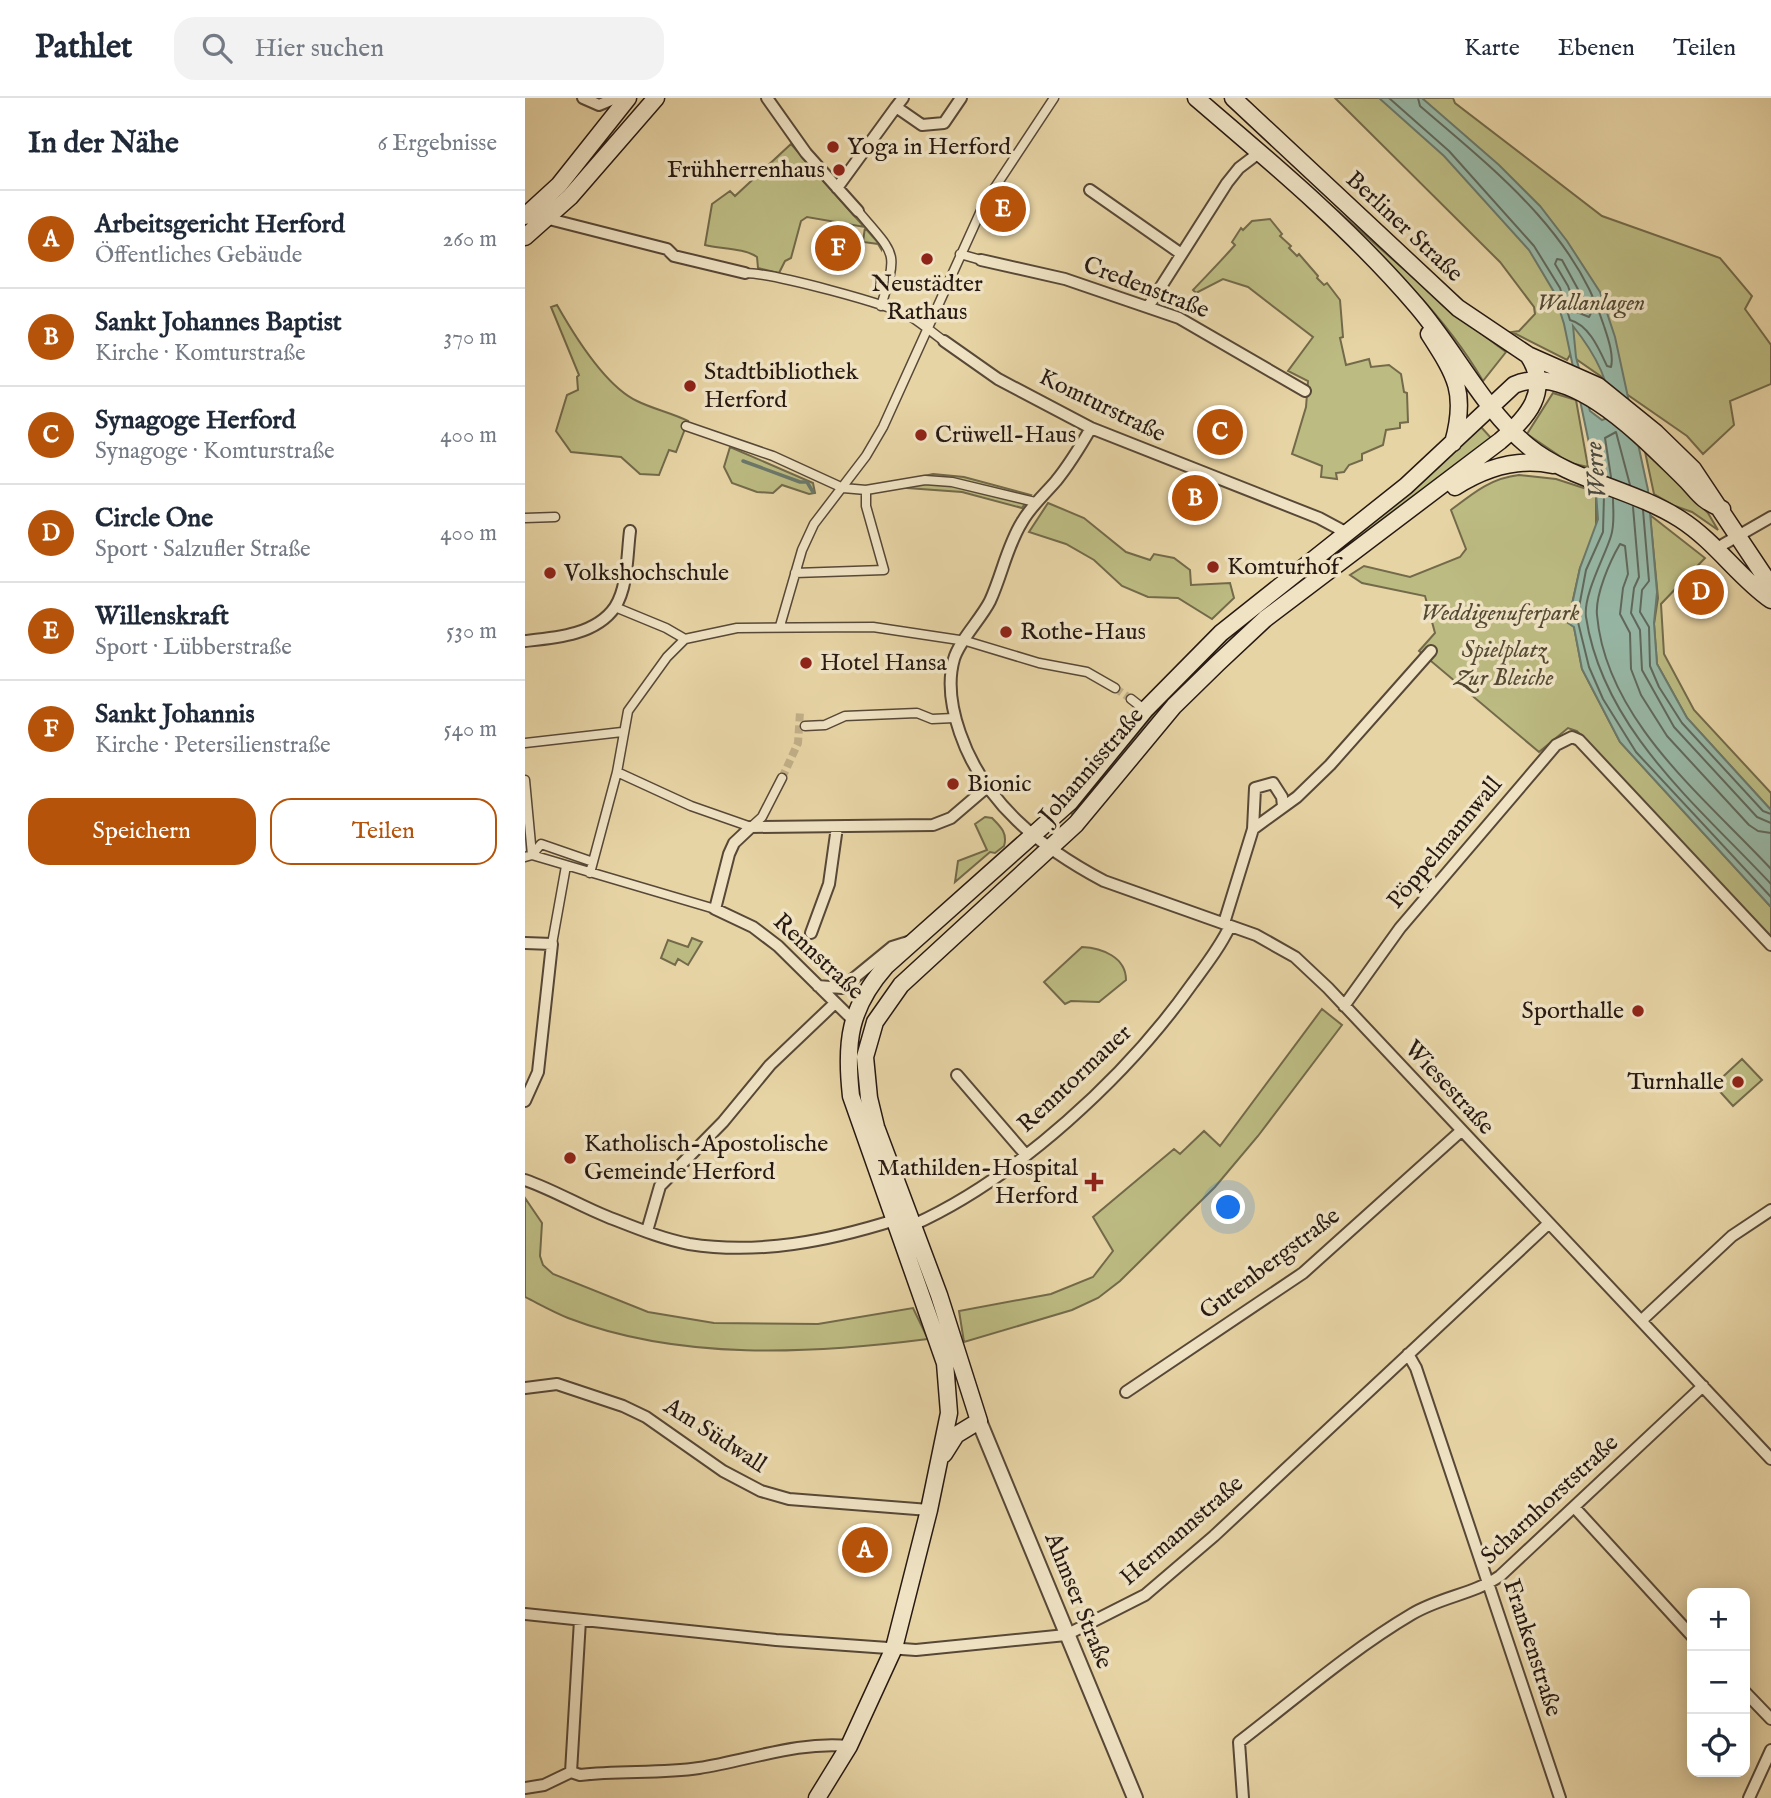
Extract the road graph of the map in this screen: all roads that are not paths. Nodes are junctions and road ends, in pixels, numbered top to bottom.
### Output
1 (583, 98) edge
2 (616, 98) edge
3 (628, 98) edge
4 (656, 98) edge
5 (767, 98) edge
6 (961, 98) edge
7 (1054, 98) edge
8 (1196, 98) edge
9 (1233, 98) edge
10 (900, 103) edge
11 (1260, 152) junction
12 (1311, 171) junction
13 (837, 188) junction
14 (1090, 190) dead end
15 (858, 211) joint
16 (525, 216) edge
17 (549, 219) junction
18 (525, 237) edge
19 (1180, 253) junction
20 (960, 254) junction
21 (981, 260) joint
22 (745, 273) joint
23 (881, 306) junction
24 (1148, 307) junction
25 (1418, 307) junction
26 (927, 329) junction
27 (944, 341) joint
28 (1528, 355) junction
29 (1560, 376) junction
30 (1537, 378) junction
31 (1305, 391) dead end
32 (1490, 407) junction
33 (686, 426) dead end
34 (1091, 428) junction
35 (1512, 431) junction
36 (1452, 446) junction
37 (1559, 466) junction
38 (843, 488) junction
39 (866, 490) junction
40 (1035, 502) junction
41 (1417, 504) junction
42 (1721, 509) junction
43 (555, 517) dead end
44 (1771, 517) edge
45 (525, 518) edge
46 (630, 531) dead end
47 (1347, 533) junction
48 (1738, 534) junction
49 (1717, 548) junction
50 (795, 573) junction
51 (1771, 586) edge
52 (1771, 600) edge
53 (615, 607) junction
54 (780, 626) junction
55 (802, 628) junction
56 (802, 638) dead end
57 (685, 639) junction
58 (525, 641) edge
59 (966, 641) junction
60 (1431, 650) dead end
61 (1115, 688) tunnel mouth
62 (1131, 699) tunnel mouth
63 (1145, 710) junction
64 (954, 718) junction
65 (805, 726) dead end
66 (622, 732) junction
67 (525, 743) edge
68 (617, 772) junction
69 (782, 778) tunnel mouth
70 (525, 780) edge
71 (986, 788) junction
72 (1283, 806) junction
73 (751, 827) junction
74 (837, 827) junction
75 (1253, 829) junction
76 (1034, 835) junction
77 (1050, 848) junction
78 (529, 856) edge
79 (593, 862) junction
80 (566, 866) junction
81 (590, 873) junction
82 (715, 909) junction
83 (1227, 925) junction
84 (811, 933) dead end
85 (917, 938) junction
86 (525, 943) edge
87 (552, 944) junction
88 (1771, 945) edge
89 (818, 986) junction
90 (834, 1004) junction
91 (1345, 1006) junction
92 (853, 1020) junction
93 (870, 1034) junction
94 (957, 1074) dead end
95 (525, 1101) edge
96 (1461, 1131) junction
97 (1026, 1155) junction
98 (525, 1180) edge
99 (1771, 1210) edge
100 (895, 1220) junction
101 (1548, 1224) junction
102 (913, 1225) junction
103 (647, 1231) junction
104 (1641, 1320) junction
105 (1408, 1354) junction
106 (945, 1363) junction
107 (1703, 1386) junction
108 (525, 1388) edge
109 (1126, 1392) dead end
110 (979, 1421) junction
111 (941, 1459) junction
112 (1771, 1459) edge
113 (1574, 1507) junction
114 (929, 1510) junction
115 (1489, 1584) junction
116 (525, 1614) edge
117 (580, 1620) junction
118 (1687, 1631) edge
119 (1066, 1635) junction
120 (894, 1648) junction
121 (1750, 1697) edge
122 (1771, 1719) edge
123 (849, 1746) junction
124 (1771, 1750) edge
125 (571, 1772) junction
126 (525, 1788) edge
127 (817, 1798) edge
128 (1135, 1798) edge
129 (1243, 1798) edge
130 (1560, 1798) edge
131 (1749, 1798) edge

1 - 2 street
3 - 16 main road
4 - 17 main road
5 - 13 street
6 - 10 street
7 - 20 street
8 - 11 main road, Berliner Straße
9 - 12 main road, Berliner Straße
10 - 13 street
11 - 12 main road
11 - 19 street
11 - 25 main road, Berliner Straße
12 - 28 main road, Berliner Straße
13 - 15 street
14 - 19 street
15 - 23 street
17 - 18 main road
17 - 22 street
19 - 24 street
20 - 21 street, Credenstraße
20 - 26 street
21 - 24 street, Credenstraße
22 - 23 street, Komturstraße
23 - 26 street, Komturstraße
24 - 31 street, Credenstraße
25 - 32 main road, Berliner Straße
25 - 36 main road
26 - 27 street, Komturstraße
26 - 38 street
27 - 34 street, Komturstraße
28 - 29 main road, Berliner Straße
28 - 30 main road
29 - 30 main road
29 - 42 main road
29 - 42 main road
30 - 32 main road, Johannisstraße
30 - 35 main road
32 - 35 main road, Berliner Straße
32 - 36 main road, Johannisstraße
33 - 38 street
34 - 40 street, Wiesestraße
34 - 47 street, Komturstraße
35 - 37 main road, Berliner Straße
35 - 41 main road
36 - 47 main road, Johannisstraße
37 - 41 main road
37 - 49 main road
38 - 39 street
38 - 50 street
39 - 40 street
39 - 50 street
40 - 59 street, Wiesestraße
41 - 77 main road, Johannisstraße
42 - 48 main road
43 - 45 street
44 - 48 street
46 - 53 street
47 - 63 main road, Johannisstraße
48 - 49 street
48 - 51 main road
49 - 52 main road
50 - 54 street
53 - 57 street
53 - 58 street
54 - 55 street
54 - 57 street
55 - 56 street
55 - 59 street
57 - 66 street
59 - 61 street
59 - 64 street, Wiesestraße
60 - 72 street
62 - 63 street
63 - 76 main road, Johannisstraße
64 - 65 street
64 - 71 street, Wiesestraße
66 - 67 street
66 - 68 street
68 - 73 street
68 - 79 street
69 - 73 street
70 - 78 street
71 - 74 street
71 - 76 street, Wiesestraße
72 - 75 street
72 - 75 street, Renntormauer
73 - 74 street
73 - 82 street
74 - 84 street
75 - 83 street, Renntormauer
76 - 77 street, Wiesestraße
76 - 85 main road, Johannisstraße
77 - 83 street, Wiesestraße
77 - 93 main road, Johannisstraße
78 - 79 street
78 - 80 street, Rennstraße
79 - 81 street
80 - 81 street, Rennstraße
80 - 87 street
81 - 82 street, Rennstraße
82 - 89 street, Rennstraße
83 - 91 street, Wiesestraße
83 - 97 street, Renntormauer
85 - 89 street, Johannisstraße
85 - 92 main road, Johannisstraße
86 - 87 street
87 - 95 street
88 - 91 street, Pöppelmannwall
89 - 90 street, Rennstraße
90 - 92 street, Rennstraße
90 - 103 street
91 - 96 street, Wiesestraße
92 - 93 main road
92 - 100 main road, Rennstraße
93 - 102 main road, Rennstraße
94 - 97 street
96 - 101 street, Wiesestraße
96 - 109 street, Gutenbergstraße
97 - 102 street, Renntormauer
98 - 103 street
99 - 104 street
100 - 103 street
100 - 106 main road, Rennstraße
101 - 104 street, Wiesestraße
101 - 105 street, Hermannstraße
102 - 110 main road, Rennstraße
104 - 107 street, Wiesestraße
105 - 115 street, Frankenstraße
105 - 119 street, Hermannstraße
106 - 110 main road
106 - 111 main road
107 - 112 street, Wiesestraße
107 - 113 street, Scharnhorststraße
108 - 114 street, Am Südwall
110 - 111 main road
110 - 119 street, Ahmser Straße
111 - 114 main road
113 - 115 street, Scharnhorststraße
113 - 118 street
114 - 120 main road
115 - 129 street, Scharnhorststraße
115 - 130 street, Frankenstraße
116 - 117 street, Hermannstraße
117 - 120 street, Hermannstraße
117 - 125 street
119 - 120 street, Hermannstraße
119 - 128 street, Ahmser Straße
120 - 123 main road
121 - 122 street
123 - 125 street
123 - 127 main road
124 - 131 street
125 - 126 street

